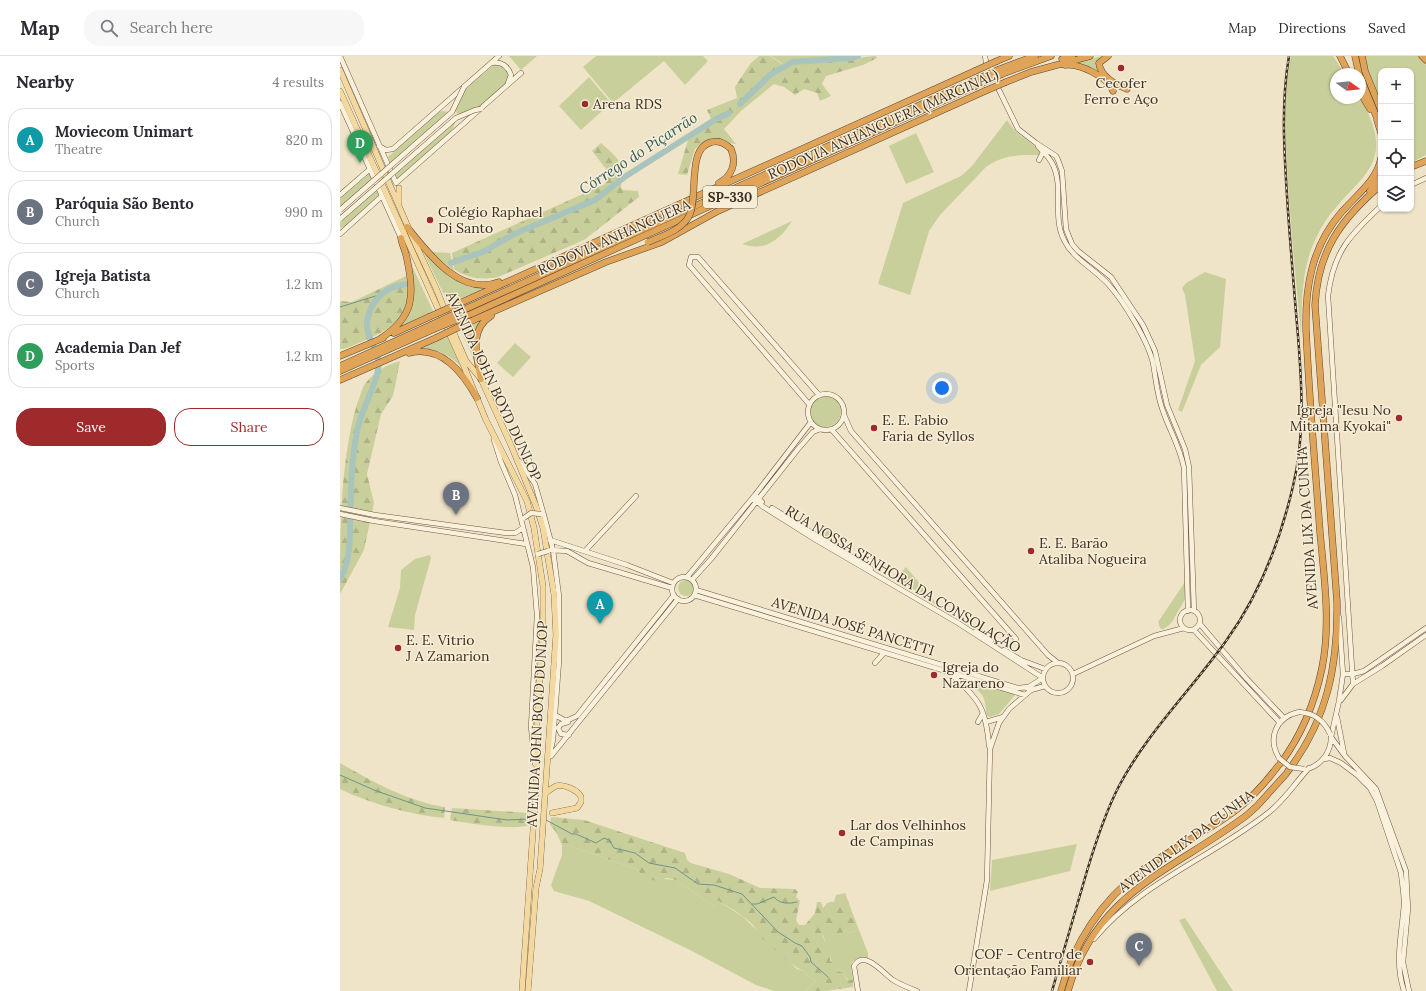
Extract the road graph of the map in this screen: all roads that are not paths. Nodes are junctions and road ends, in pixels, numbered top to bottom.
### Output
1 (340, 56) edge
2 (499, 56) edge
3 (985, 56) edge
4 (1009, 56) edge
5 (1035, 56) edge
6 (1051, 56) edge
7 (1072, 56) edge
8 (1090, 56) edge
9 (1108, 56) edge
10 (1335, 56) edge
11 (1340, 56) edge
12 (1355, 56) edge
13 (1362, 56) edge
14 (1422, 56) edge
15 (1426, 60) edge
16 (986, 62) dead end
17 (489, 65) junction
18 (1343, 65) junction
19 (1049, 67) junction
20 (1345, 68) edge
21 (1358, 68) edge
22 (340, 70) edge
23 (1001, 72) junction
24 (1031, 72) junction
25 (521, 74) dead end
26 (464, 87) junction
27 (505, 88) junction
28 (1127, 89) dead end
29 (999, 90) dead end
30 (340, 91) edge
31 (1113, 91) dead end
32 (1366, 91) edge
33 (1366, 102) edge
34 (340, 103) edge
35 (1379, 104) edge
36 (481, 109) junction
37 (1378, 122) joint
38 (1036, 143) junction
39 (379, 146) junction
40 (1043, 152) junction
41 (1054, 155) junction
42 (1048, 158) junction
43 (1039, 160) dead end
44 (1059, 161) junction
45 (1426, 161) edge
46 (1053, 164) junction
47 (1378, 165) edge
48 (1414, 166) edge
49 (370, 169) junction
50 (1426, 178) edge
51 (1378, 180) edge
52 (1414, 184) edge
53 (398, 186) junction
54 (1378, 188) edge
55 (340, 195) edge
56 (382, 196) junction
57 (697, 196) junction
58 (1363, 200) junction
59 (399, 208) junction
60 (1378, 209) edge
61 (340, 210) edge
62 (340, 219) edge
63 (407, 226) junction
64 (340, 234) edge
65 (401, 238) junction
66 (416, 262) junction
67 (606, 262) junction
68 (532, 269) junction
69 (504, 308) junction
70 (433, 327) junction
71 (378, 340) junction
72 (343, 355) edge
73 (396, 356) junction
74 (350, 364) junction
75 (340, 366) edge
76 (340, 371) edge
77 (340, 380) edge
78 (481, 380) junction
79 (819, 395) junction
80 (477, 398) junction
81 (809, 404) junction
82 (844, 414) junction
83 (1173, 420) junction
84 (811, 422) junction
85 (1169, 424) junction
86 (1177, 428) junction
87 (820, 429) junction
88 (831, 429) junction
89 (1172, 431) junction
90 (493, 433) junction
91 (510, 443) junction
92 (528, 460) dead end
93 (535, 484) junction
94 (636, 496) dead end
95 (754, 496) junction
96 (758, 501) junction
97 (342, 508) edge
98 (342, 514) edge
99 (545, 519) junction
100 (523, 528) junction
101 (550, 540) junction
102 (527, 546) junction
103 (553, 550) junction
104 (585, 551) junction
105 (689, 579) junction
106 (673, 586) junction
107 (696, 590) junction
108 (674, 595) junction
109 (694, 595) junction
110 (678, 599) junction
111 (1337, 602) junction
112 (1188, 611) junction
113 (1194, 611) junction
114 (1180, 620) junction
115 (1200, 624) junction
116 (1184, 628) junction
117 (1426, 628) edge
118 (1194, 630) junction
119 (1168, 631) junction
120 (1426, 635) edge
121 (1016, 639) dead end
122 (1412, 641) junction
123 (884, 653) junction
124 (875, 663) dead end
125 (1058, 663) junction
126 (1045, 669) junction
127 (950, 673) junction
128 (1072, 674) junction
129 (1343, 674) junction
130 (1353, 674) junction
131 (1043, 678) junction
132 (1353, 684) junction
133 (1045, 686) junction
134 (1028, 687) junction
135 (1023, 695) junction
136 (1339, 701) junction
137 (1336, 712) junction
138 (984, 713) junction
139 (555, 715) junction
140 (1003, 717) junction
141 (1284, 718) junction
142 (569, 721) junction
143 (978, 722) dead end
144 (986, 722) junction
145 (1280, 723) junction
146 (569, 735) junction
147 (1330, 736) junction
148 (990, 749) junction
149 (1345, 756) junction
150 (1324, 758) junction
151 (549, 759) junction
152 (1279, 763) junction
153 (546, 765) junction
154 (1306, 769) junction
155 (537, 773) junction
156 (545, 794) junction
157 (552, 813) dead end
158 (1093, 940) junction
159 (1074, 970) junction
160 (522, 991) edge
161 (528, 991) edge
162 (858, 991) edge
163 (917, 991) edge
164 (969, 991) edge
165 (1061, 991) edge
166 (1070, 991) edge
167 (1404, 991) edge
168 (1409, 991) edge

1 - 39 street
2 - 17 street
3 - 16 street
4 - 57 highway, RODOVIA ANHANGUERA (MARGINAL), bridge
5 - 23 highway, RODOVIA ANHANGUERA / SP-330
6 - 23 highway, RODOVIA ANHANGUERA / SP-330
7 - 24 highway
8 - 19 highway, RODOVIA ANHANGUERA (MARGINAL)
9 - 28 highway
10 - 18 highway
11 - 18 highway
12 - 21 highway
13 - 35 highway
14 - 15 highway
17 - 26 street
17 - 27 street
18 - 20 highway
19 - 24 highway, RODOVIA ANHANGUERA (MARGINAL)
19 - 31 highway
22 - 59 main road, AVENIDA JOHN BOYD DUNLOP
23 - 70 highway, RODOVIA ANHANGUERA / SP-330, bridge
23 - 70 highway, RODOVIA ANHANGUERA / SP-330, bridge
24 - 67 highway, RODOVIA ANHANGUERA (MARGINAL), bridge
25 - 27 street
26 - 39 street
26 - 61 street, bridge
27 - 36 street
29 - 38 street
30 - 66 main road, AVENIDA JOHN BOYD DUNLOP
32 - 37 highway
33 - 37 highway
34 - 49 street
36 - 53 street
36 - 62 street, bridge
38 - 40 street
38 - 41 street
39 - 53 street
40 - 42 street
40 - 43 street
41 - 42 street
41 - 44 street
42 - 46 street
44 - 46 street
44 - 83 street
45 - 48 highway
46 - 85 street
47 - 152 highway, AVENIDA LIX DA CUNHA
49 - 55 street
49 - 56 street
50 - 52 street
51 - 58 highway
53 - 59 main road
54 - 58 highway, AVENIDA LIX DA CUNHA
56 - 64 street
56 - 65 street
57 - 67 highway, bridge
57 - 68 highway, RODOVIA ANHANGUERA (MARGINAL)
58 - 111 highway, AVENIDA LIX DA CUNHA
59 - 63 main road, AVENIDA JOHN BOYD DUNLOP
60 - 130 street
63 - 68 highway
63 - 78 main road, AVENIDA JOHN BOYD DUNLOP
65 - 66 main road
65 - 71 highway
66 - 80 main road, AVENIDA JOHN BOYD DUNLOP
67 - 69 highway, RODOVIA ANHANGUERA (MARGINAL)
68 - 71 highway, RODOVIA ANHANGUERA (MARGINAL), bridge
69 - 73 highway, RODOVIA ANHANGUERA (MARGINAL), bridge
69 - 78 highway
70 - 74 highway, RODOVIA ANHANGUERA / SP-330
71 - 72 highway, RODOVIA ANHANGUERA (MARGINAL)
73 - 77 highway, RODOVIA ANHANGUERA (MARGINAL)
73 - 80 highway
74 - 75 highway, RODOVIA ANHANGUERA / SP-330
74 - 76 highway, RODOVIA ANHANGUERA / SP-330
78 - 91 main road, AVENIDA JOHN BOYD DUNLOP
79 - 81 street
79 - 81 street
79 - 82 street
80 - 90 main road, AVENIDA JOHN BOYD DUNLOP
81 - 84 street
82 - 88 street
82 - 125 street
83 - 85 street
83 - 86 street
84 - 87 street
84 - 95 street
85 - 89 street
86 - 89 street
86 - 113 street
87 - 88 street
87 - 96 street
88 - 121 street
89 - 112 street
90 - 100 street
90 - 155 main road, AVENIDA JOHN BOYD DUNLOP
91 - 93 street
91 - 153 main road, AVENIDA JOHN BOYD DUNLOP
92 - 93 street
93 - 99 street
94 - 104 street
95 - 96 street, RUA NOSSA SENHORA DA CONSOLAÇÃO
95 - 105 street
96 - 105 street
96 - 126 street, RUA NOSSA SENHORA DA CONSOLAÇÃO
96 - 131 street, RUA NOSSA SENHORA DA CONSOLAÇÃO
97 - 100 street
98 - 102 street
99 - 100 street, bridge
99 - 101 street
100 - 102 street, AVENIDA JOHN BOYD DUNLOP
101 - 103 street
101 - 104 street
102 - 103 street, bridge
102 - 155 street, AVENIDA JOHN BOYD DUNLOP
103 - 106 street
103 - 139 street
104 - 106 street
105 - 106 street
105 - 107 street
106 - 108 street
107 - 109 street
107 - 134 street, AVENIDA JOSÉ PANCETTI
108 - 110 street
108 - 142 street
109 - 110 street
109 - 123 street, AVENIDA JOSÉ PANCETTI
110 - 146 street
111 - 129 street
111 - 159 highway, AVENIDA LIX DA CUNHA
112 - 113 street
112 - 114 street
113 - 115 street
114 - 116 street
114 - 119 street
115 - 118 street
115 - 141 street
116 - 118 street
116 - 119 street
117 - 122 street
118 - 145 street
119 - 128 street
120 - 122 street
122 - 130 street
122 - 132 street
123 - 124 street
123 - 127 street, AVENIDA JOSÉ PANCETTI
125 - 126 street
125 - 128 street
126 - 131 street
127 - 135 street, AVENIDA JOSÉ PANCETTI
127 - 138 street
128 - 133 street
129 - 130 street
129 - 136 street
130 - 132 street
131 - 133 street
131 - 134 street
132 - 136 street
133 - 135 street
134 - 135 street
135 - 140 street
136 - 137 street
137 - 147 street
137 - 149 street
138 - 143 street
138 - 144 street
139 - 142 street
139 - 151 street
140 - 144 street
140 - 148 street
141 - 145 street
141 - 147 street, bridge
142 - 146 street
144 - 148 street
145 - 152 street
146 - 151 street
147 - 149 street
147 - 150 street
148 - 164 street
149 - 168 street
150 - 154 street
150 - 167 street
151 - 153 street
152 - 154 street, bridge
152 - 165 highway, AVENIDA LIX DA CUNHA
153 - 156 main road, AVENIDA JOHN BOYD DUNLOP
154 - 158 street
155 - 160 main road, AVENIDA JOHN BOYD DUNLOP
156 - 157 main road
156 - 161 main road, AVENIDA JOHN BOYD DUNLOP
158 - 159 highway
158 - 166 street
159 - 166 highway, AVENIDA LIX DA CUNHA
162 - 163 street

